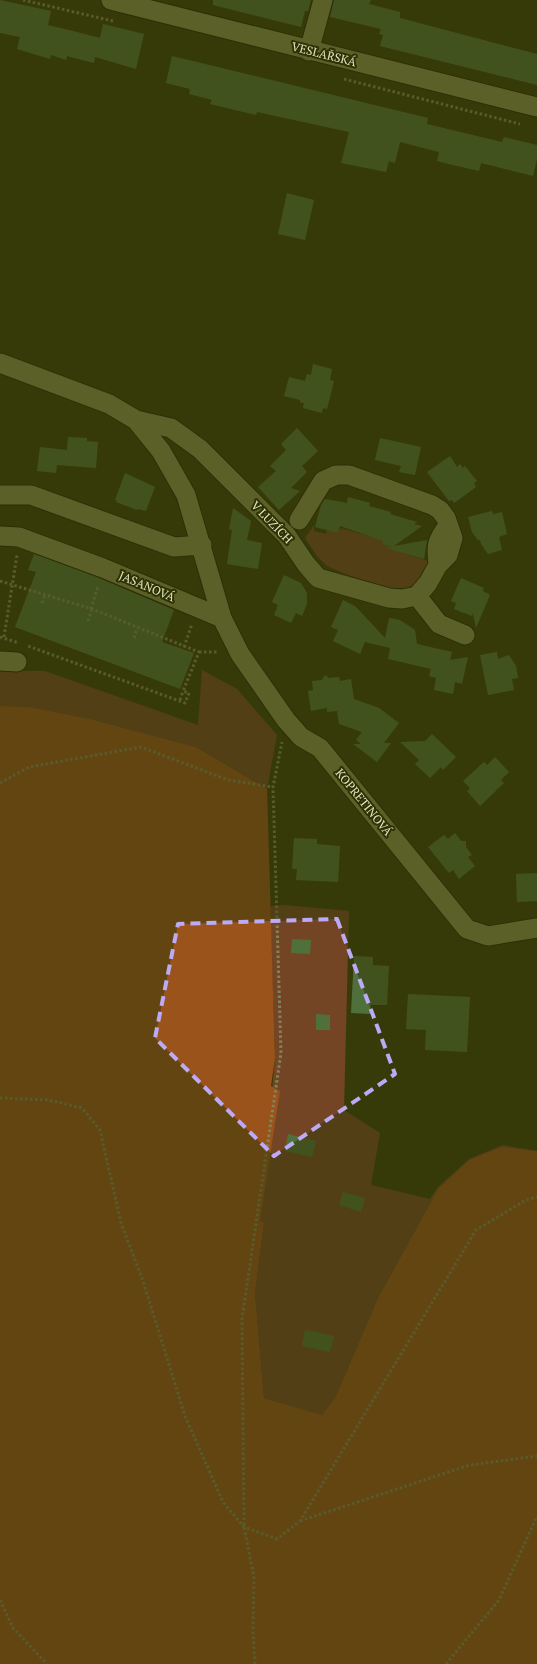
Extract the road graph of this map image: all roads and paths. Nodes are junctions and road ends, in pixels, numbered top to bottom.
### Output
1 (111, 0) edge
2 (323, 0) edge
3 (309, 51) junction
4 (537, 106) edge
5 (0, 363) edge
6 (136, 420) junction
7 (0, 495) edge
8 (298, 520) dead end
9 (0, 536) edge
10 (20, 537) junction
11 (202, 545) junction
12 (0, 581) edge
13 (12, 584) junction
14 (97, 590) dead end
15 (45, 594) junction
16 (417, 596) junction
17 (42, 603) dead end
18 (91, 609) junction
19 (222, 618) junction
20 (88, 620) dead end
21 (137, 628) junction
22 (466, 635) dead end
23 (2, 637) edge
24 (134, 638) dead end
25 (286, 720) junction
26 (0, 783) edge
27 (273, 787) junction
28 (537, 928) edge
29 (0, 1098) edge
30 (537, 1197) edge
31 (537, 1456) edge
32 (537, 1516) edge
33 (300, 1521) junction
34 (244, 1528) junction
35 (0, 1600) edge
36 (47, 1664) edge
37 (255, 1664) edge
38 (446, 1664) edge

1 - 3 street, VESLAŘSKÁ
2 - 3 street
3 - 4 street, VESLAŘSKÁ
5 - 6 street
6 - 11 street
6 - 16 street, V LUZÍCH
7 - 11 street
8 - 16 street, V LUZÍCH
9 - 10 street, JASANOVÁ
10 - 13 path
10 - 19 street, JASANOVÁ
11 - 19 street
12 - 13 path
13 - 15 path
13 - 23 path
14 - 18 path
15 - 17 path
15 - 18 path
16 - 22 street
18 - 20 path
18 - 21 path
19 - 25 street, KOPRETINOVÁ
21 - 23 path
21 - 24 path
25 - 27 path
25 - 28 street, KOPRETINOVÁ
26 - 27 path
27 - 34 path
29 - 34 path
30 - 33 path
31 - 33 path
32 - 38 path
33 - 34 path
34 - 37 path
35 - 36 path

